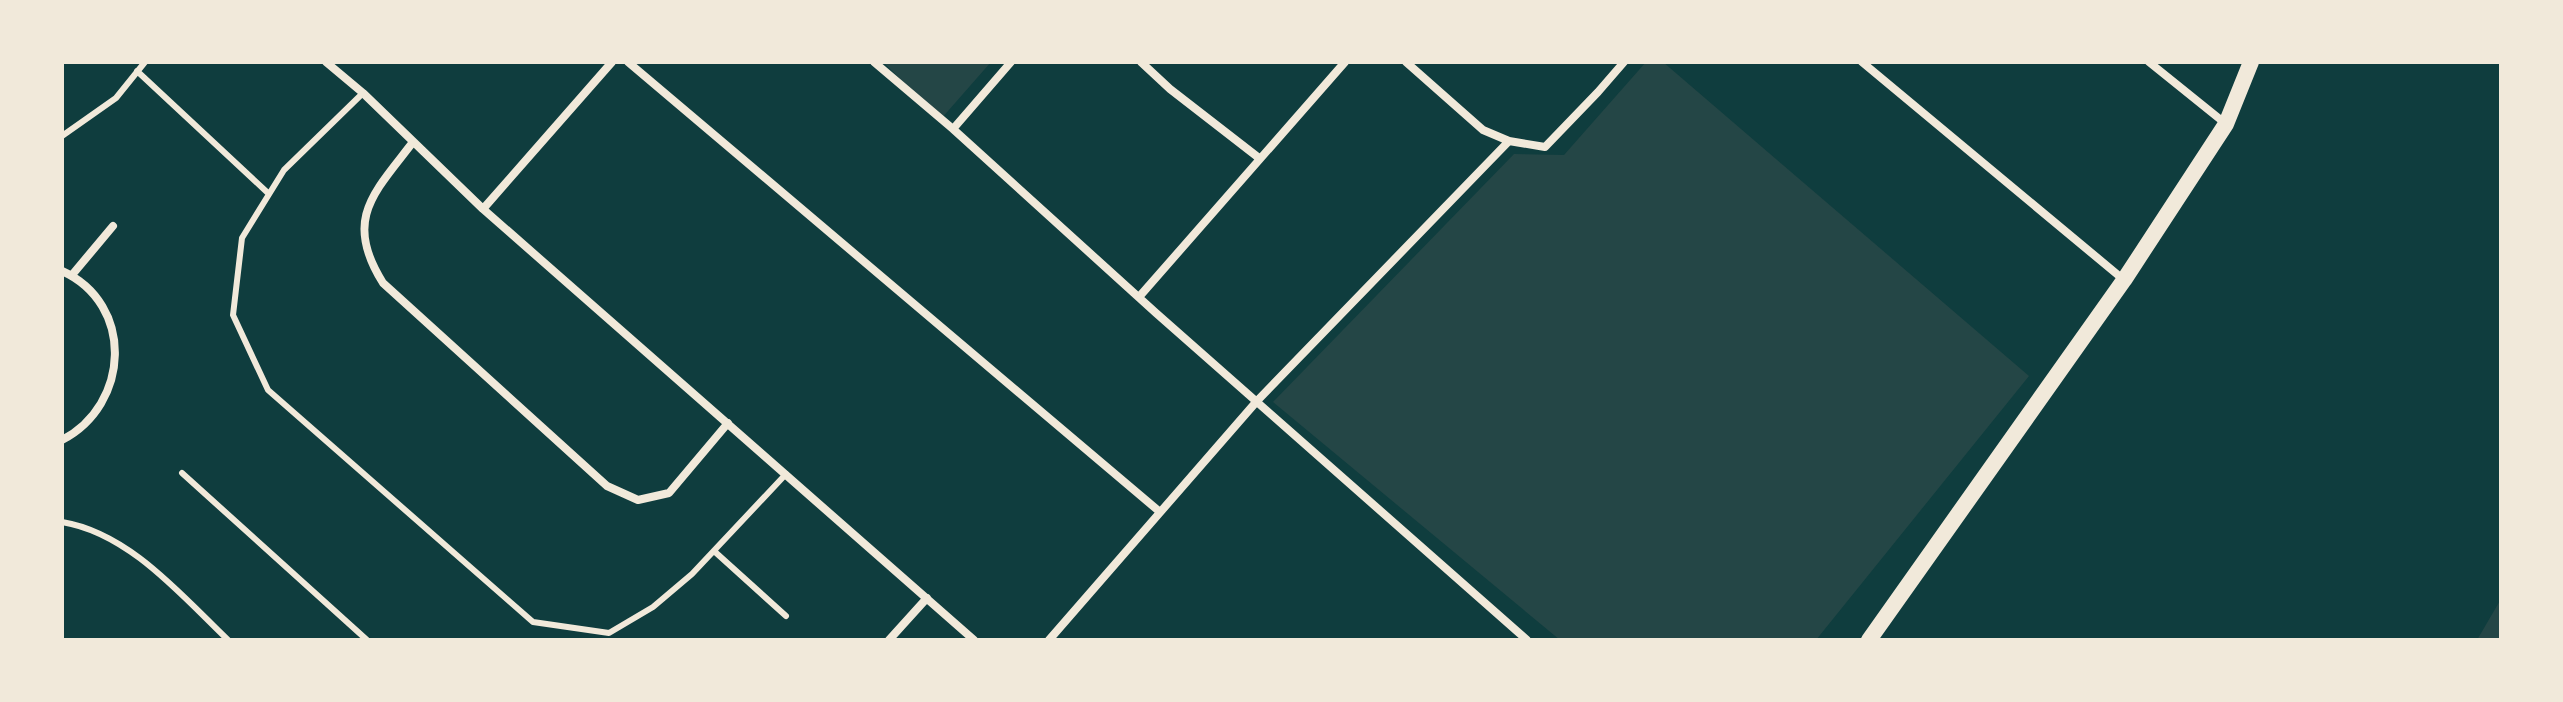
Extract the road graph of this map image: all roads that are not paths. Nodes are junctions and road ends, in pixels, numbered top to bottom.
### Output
1 (145, 62) edge
2 (326, 62) edge
3 (612, 62) edge
4 (628, 62) edge
5 (874, 62) edge
6 (1011, 62) edge
7 (1141, 62) edge
8 (1345, 62) edge
9 (1406, 62) edge
10 (1624, 62) edge
11 (1862, 62) edge
12 (2149, 62) edge
13 (2251, 62) edge
14 (137, 71) junction
15 (363, 93) junction
16 (2226, 124) junction
17 (953, 129) junction
18 (62, 136) edge
19 (1509, 141) junction
20 (413, 142) junction
21 (1259, 158) junction
22 (269, 194) junction
23 (483, 209) junction
24 (113, 226) dead end
25 (62, 271) edge
26 (72, 275) junction
27 (2124, 280) junction
28 (1139, 297) junction
29 (1257, 401) junction
30 (728, 423) junction
31 (62, 440) edge
32 (182, 473) dead end
33 (786, 474) junction
34 (1160, 512) junction
35 (62, 522) edge
36 (714, 551) junction
37 (927, 598) junction
38 (786, 616) dead end
39 (228, 640) edge
40 (367, 640) edge
41 (889, 640) edge
42 (974, 640) edge
43 (1049, 640) edge
44 (1527, 640) edge
45 (1869, 640) edge

1 - 14 lane
2 - 15 street
3 - 23 street
4 - 34 street
5 - 17 street
6 - 17 street
7 - 21 street
8 - 21 street
9 - 19 street
10 - 19 street
11 - 27 street
12 - 16 street
13 - 16 main road
14 - 18 lane
14 - 22 lane
15 - 20 street
15 - 22 lane
16 - 27 main road
17 - 28 street
19 - 29 street
20 - 23 street
20 - 30 street
21 - 28 street
22 - 36 lane
23 - 30 street
24 - 26 street
25 - 26 street
26 - 31 street
27 - 45 main road
28 - 29 street
29 - 34 street
29 - 44 street
30 - 33 street
32 - 40 lane
33 - 36 lane
33 - 37 street
34 - 43 street
35 - 39 lane
36 - 38 lane
37 - 41 street
37 - 42 street

